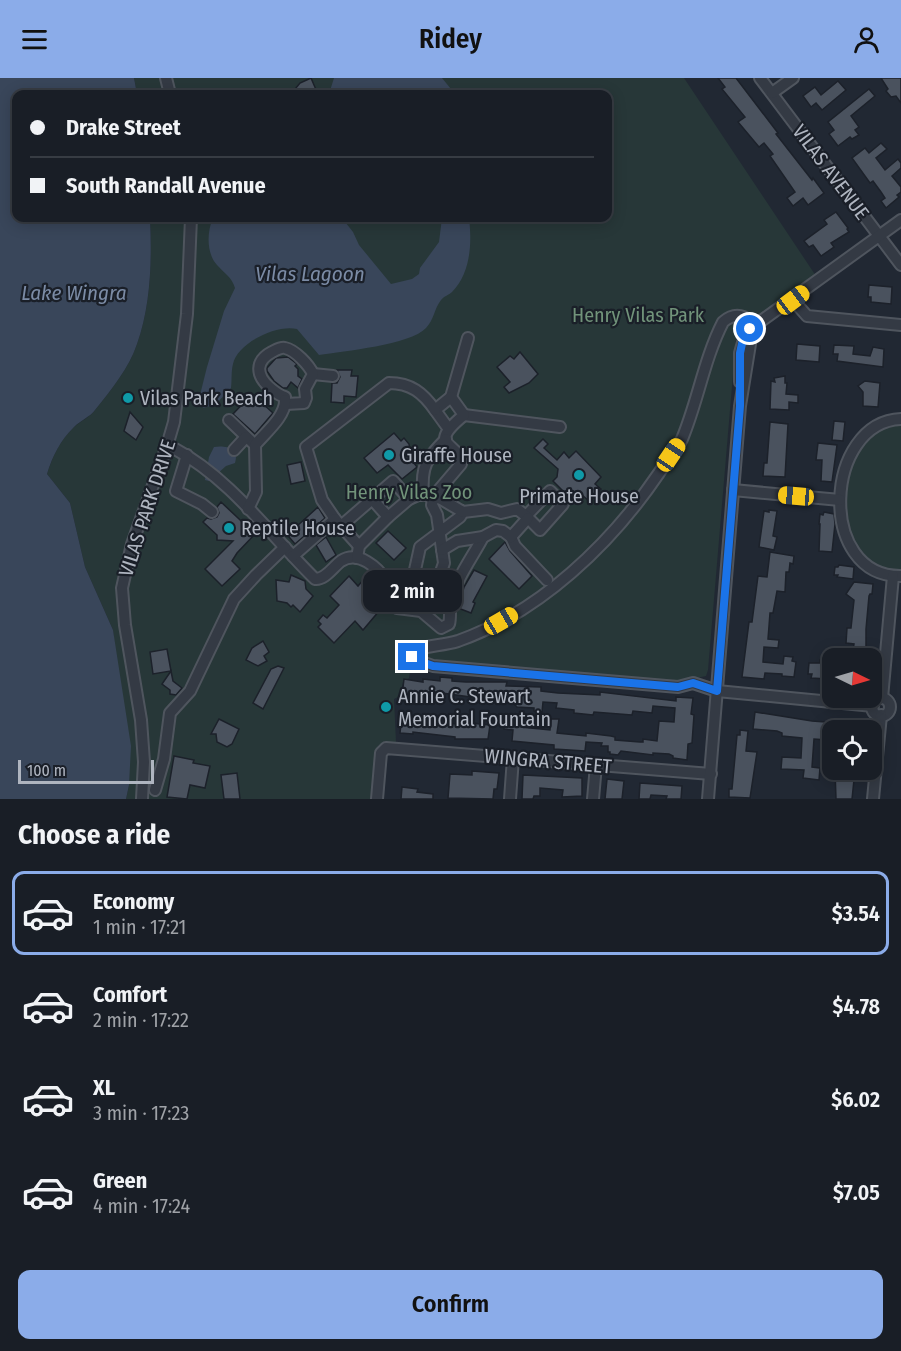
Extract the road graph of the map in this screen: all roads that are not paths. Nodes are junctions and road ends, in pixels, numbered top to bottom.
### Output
1 (760, 78) edge
2 (793, 78) edge
3 (772, 93) junction
4 (901, 220) edge
5 (191, 222) edge
6 (880, 236) junction
7 (901, 265) edge
8 (793, 300) junction
9 (757, 326) junction
10 (901, 326) edge
11 (468, 338) dead end
12 (313, 374) junction
13 (333, 376) dead end
14 (284, 397) junction
15 (451, 397) junction
16 (435, 410) junction
17 (464, 415) junction
18 (901, 419) edge
19 (229, 420) dead end
20 (560, 427) dead end
21 (448, 428) junction
22 (446, 439) junction
23 (250, 441) junction
24 (175, 449) dead end
25 (234, 450) dead end
26 (190, 457) junction
27 (733, 490) junction
28 (428, 496) junction
29 (372, 499) junction
30 (409, 499) junction
31 (840, 500) junction
32 (248, 509) junction
33 (212, 512) dead end
34 (463, 512) junction
35 (388, 517) junction
36 (338, 523) junction
37 (439, 531) junction
38 (483, 537) junction
39 (511, 537) junction
40 (358, 546) junction
41 (442, 550) junction
42 (289, 552) junction
43 (357, 558) junction
44 (897, 576) edge
45 (413, 579) junction
46 (547, 580) dead end
47 (387, 582) junction
48 (421, 611) junction
49 (717, 691) junction
50 (822, 701) edge
51 (891, 704) edge
52 (874, 708) edge
53 (881, 715) junction
54 (513, 758) junction
55 (596, 765) junction
56 (711, 774) junction
57 (156, 790) dead end
58 (142, 799) edge
59 (377, 799) edge
60 (510, 799) edge
61 (593, 799) edge
62 (708, 799) edge
63 (873, 799) edge

1 - 3 street, VILAS AVENUE
2 - 3 street
3 - 6 street, VILAS AVENUE
4 - 6 street
5 - 58 street, VILAS PARK DRIVE
6 - 7 street, VILAS AVENUE
6 - 8 street
8 - 9 street
8 - 10 street
9 - 27 street
9 - 49 street
11 - 15 street
12 - 13 street
12 - 14 street
12 - 14 street
14 - 23 street
15 - 16 street
15 - 17 street
16 - 21 street
16 - 36 street
17 - 20 street
17 - 21 street
18 - 31 street
19 - 23 street
21 - 22 street
22 - 28 street
22 - 28 street
23 - 25 street
23 - 32 street
24 - 26 street
26 - 32 street
26 - 33 street
27 - 31 street
27 - 49 street
28 - 30 street
28 - 34 street
28 - 37 street
29 - 30 street
29 - 35 street
29 - 36 street
30 - 35 street
31 - 44 street
32 - 42 street
34 - 37 street
34 - 39 street
35 - 40 street
36 - 40 street
36 - 42 street
37 - 41 street
37 - 45 street
38 - 39 street
38 - 41 street
38 - 48 street
39 - 46 street
40 - 43 street
41 - 48 street
42 - 43 street
42 - 57 street
43 - 47 street
44 - 51 street
45 - 47 street
45 - 48 street
47 - 48 street
49 - 50 street
49 - 56 street
51 - 53 street
52 - 53 street
53 - 63 street
54 - 55 street, WINGRA STREET
54 - 59 street, WINGRA STREET
54 - 60 street
55 - 56 street, WINGRA STREET
55 - 61 street
56 - 62 street

